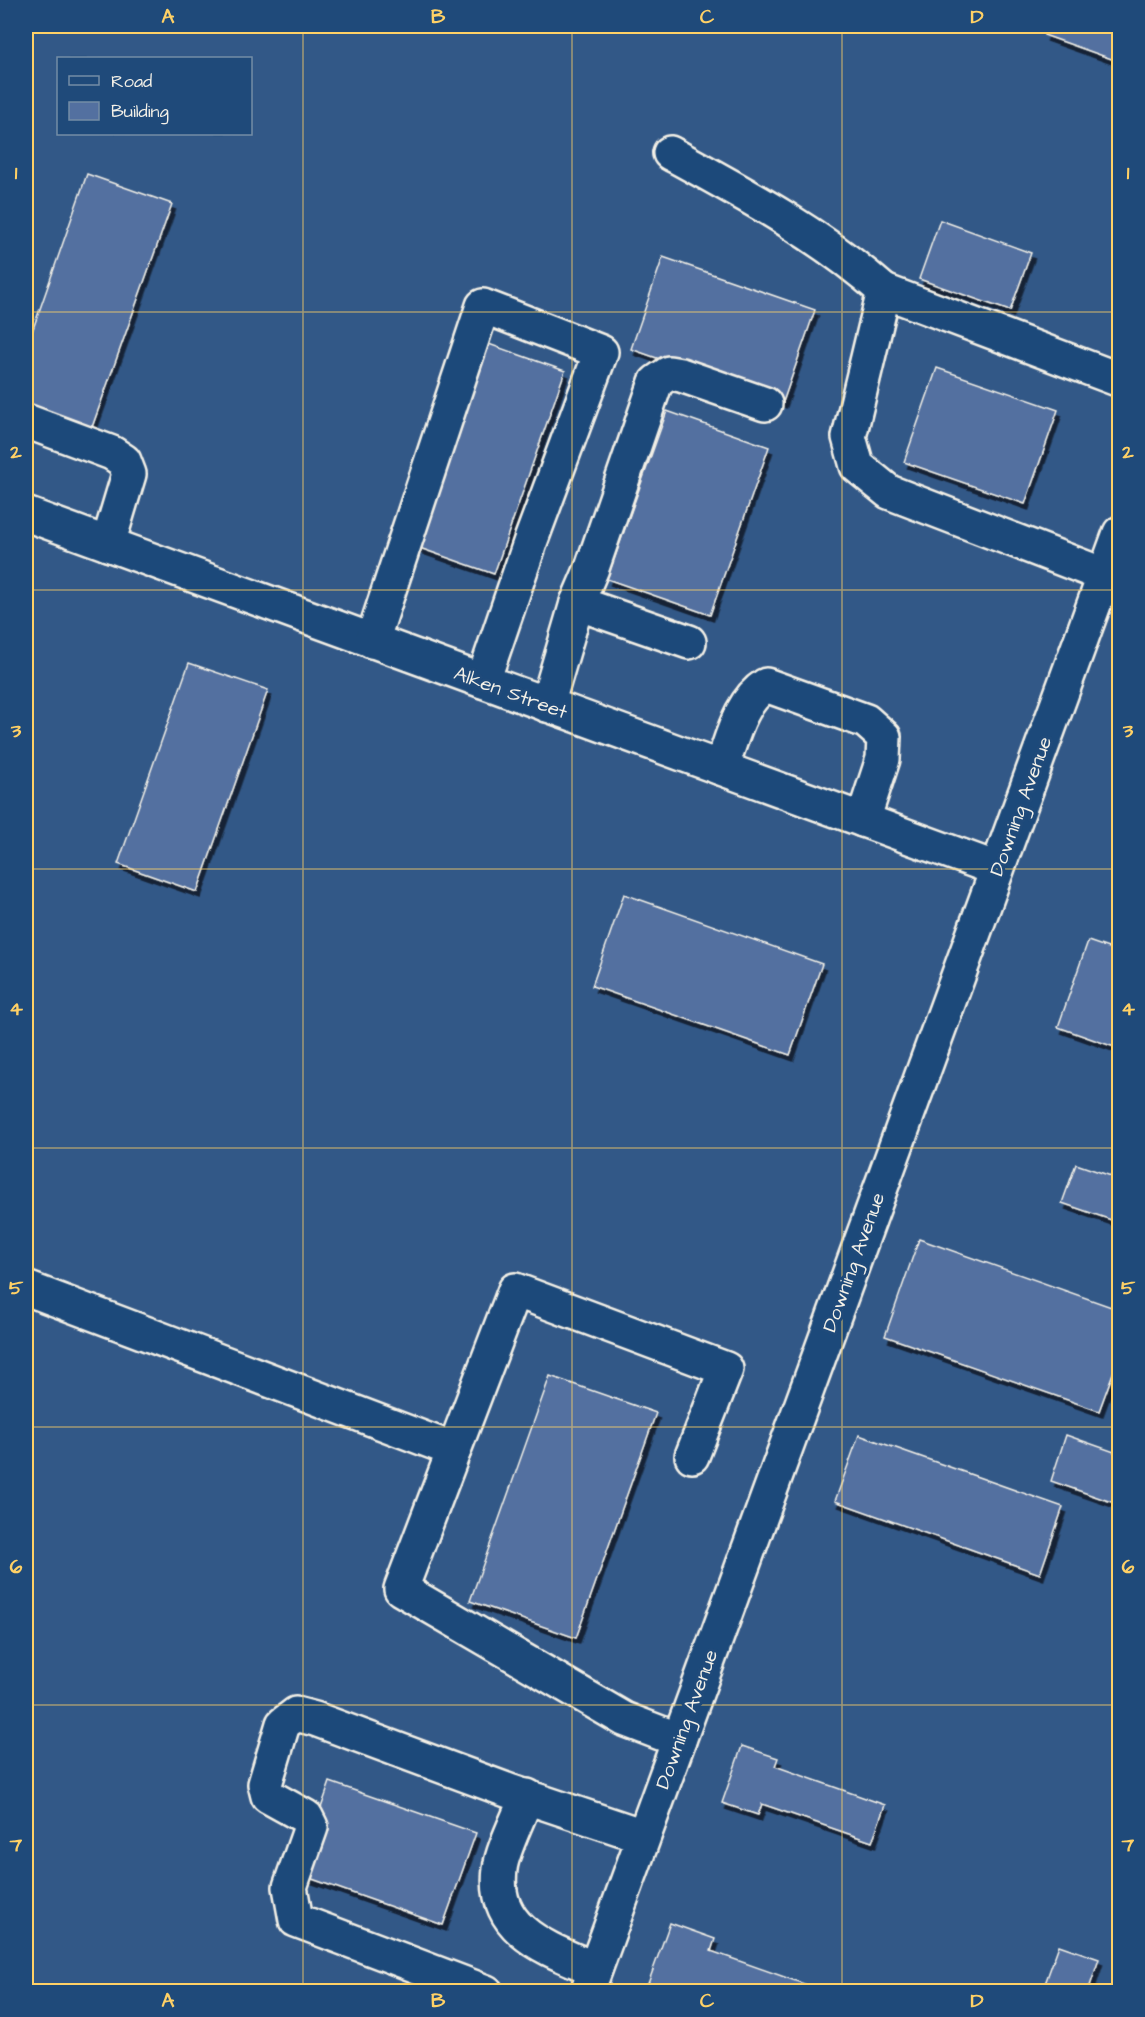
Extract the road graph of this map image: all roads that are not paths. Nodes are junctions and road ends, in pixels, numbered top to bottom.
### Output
1 (670, 153) dead end
2 (884, 291) junction
3 (1119, 380) edge
4 (765, 404) dead end
5 (26, 421) edge
6 (26, 514) edge
7 (1119, 533) edge
8 (108, 544) junction
9 (1104, 575) junction
10 (577, 603) junction
11 (372, 641) junction
12 (689, 642) dead end
13 (483, 681) junction
14 (547, 705) junction
15 (721, 768) junction
16 (863, 820) junction
17 (997, 869) junction
18 (26, 1288) edge
19 (454, 1450) junction
20 (692, 1456) dead end
21 (678, 1740) junction
22 (527, 1796) junction
23 (643, 1836) junction
24 (591, 1980) edge
25 (486, 1992) edge

1 - 2 street
2 - 3 street
2 - 9 street
4 - 10 street
5 - 8 street
6 - 8 street, Alken Street
7 - 9 street, Downing Avenue
8 - 11 street, Alken Street
9 - 17 street, Downing Avenue
10 - 12 street
10 - 14 street
11 - 13 street, Alken Street
11 - 13 street
13 - 14 street, Alken Street
14 - 15 street, Alken Street
15 - 16 street, Alken Street
15 - 16 street
16 - 17 street, Alken Street
17 - 21 street, Downing Avenue
18 - 19 street
19 - 20 street
19 - 21 street
21 - 23 street, Downing Avenue
22 - 23 street
22 - 24 street
22 - 25 street
23 - 24 street, Downing Avenue

